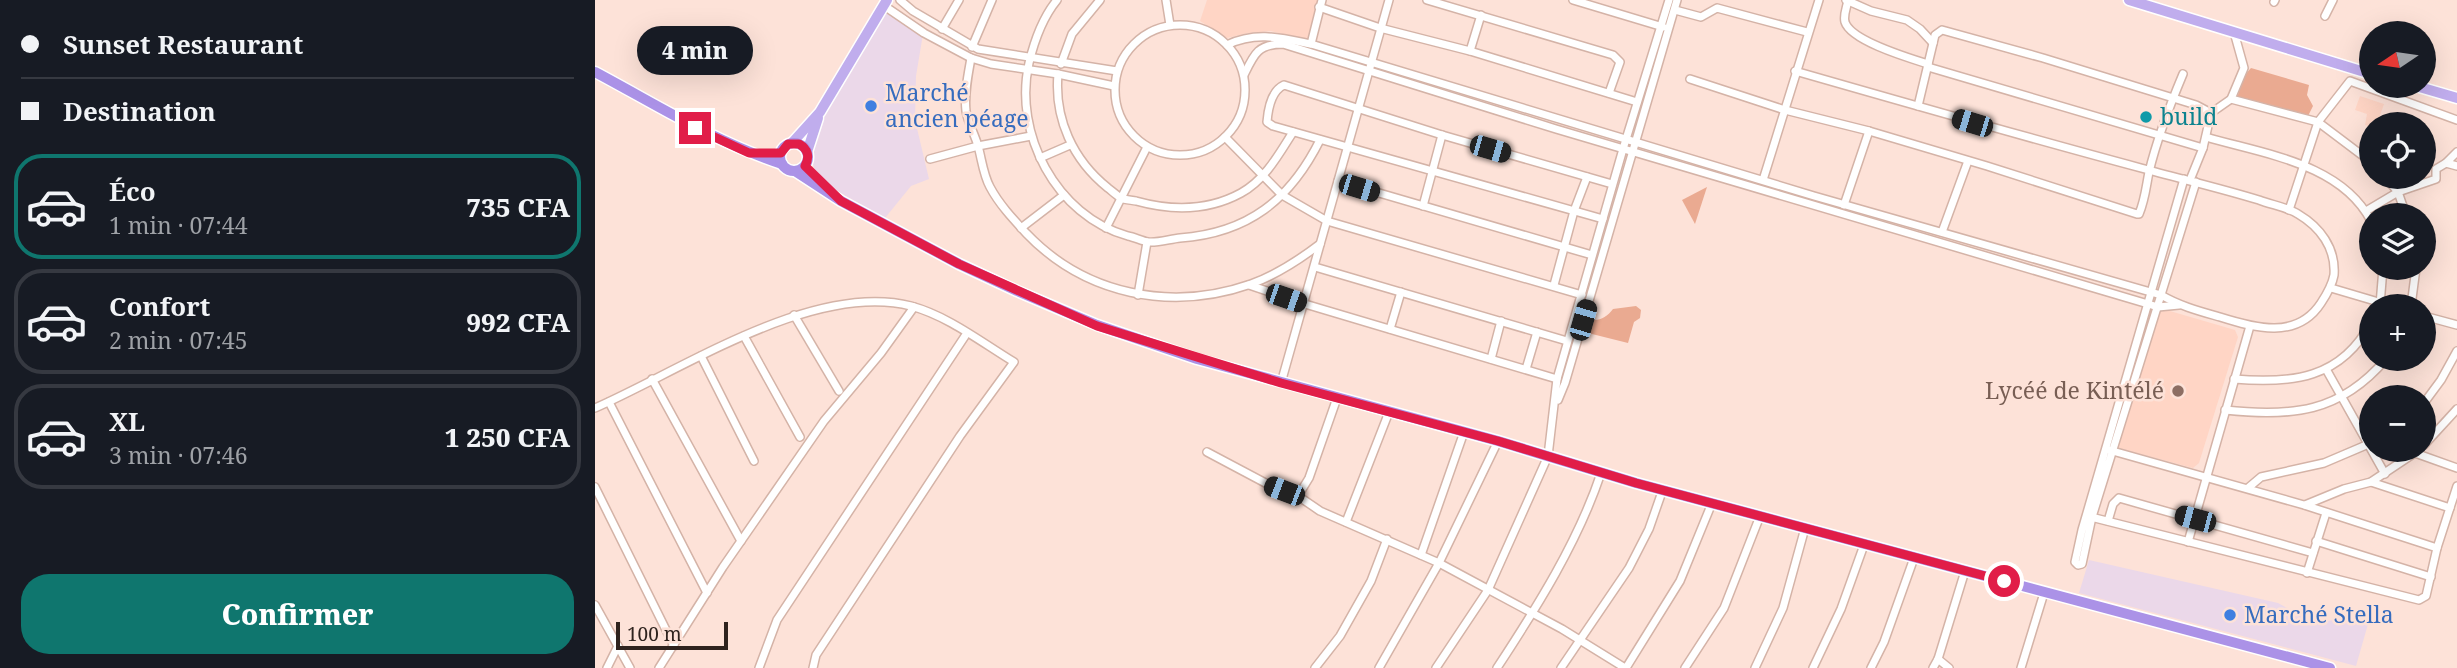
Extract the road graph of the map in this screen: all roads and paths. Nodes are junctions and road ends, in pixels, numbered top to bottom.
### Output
1 (900, 0) edge
2 (959, 0) edge
3 (992, 0) edge
4 (1043, 0) edge
5 (1166, 0) edge
6 (1389, 0) edge
7 (1427, 0) edge
8 (1573, 0) edge
9 (1669, 0) edge
10 (1678, 0) edge
11 (1819, 0) edge
12 (1848, 0) edge
13 (2129, 0) edge
14 (2333, 0) edge
15 (1096, 1) edge
16 (885, 3) edge
17 (1054, 3) edge
18 (1321, 4) edge
19 (1675, 10) junction
20 (1481, 15) junction
21 (2325, 16) dead end
22 (1170, 25) junction
23 (1660, 26) junction
24 (1380, 28) junction
25 (942, 29) junction
26 (1669, 29) junction
27 (1807, 32) junction
28 (2234, 32) junction
29 (1933, 43) junction
30 (1311, 44) junction
31 (1227, 45) junction
32 (972, 47) junction
33 (1470, 51) junction
34 (971, 58) junction
35 (1030, 58) junction
36 (1061, 64) junction
37 (1928, 66) junction
38 (1369, 67) junction
39 (1028, 70) junction
40 (2359, 70) edge
41 (1117, 71) junction
42 (1795, 71) junction
43 (595, 72) edge
44 (1058, 74) junction
45 (2183, 74) dead end
46 (1244, 75) junction
47 (1690, 79) dead end
48 (1114, 86) junction
49 (2436, 92) edge
50 (1609, 93) junction
51 (2173, 98) junction
52 (2457, 98) edge
53 (2231, 99) junction
54 (1637, 102) junction
55 (1918, 106) junction
56 (1359, 107) junction
57 (1785, 110) junction
58 (820, 112) junction
59 (2211, 113) junction
60 (2457, 120) edge
61 (2318, 122) junction
62 (1869, 131) junction
63 (1293, 132) junction
64 (1442, 135) junction
65 (1031, 136) junction
66 (1225, 137) junction
67 (2161, 137) junction
68 (2206, 137) junction
69 (1320, 140) junction
70 (1625, 140) junction
71 (792, 143) junction
72 (1070, 145) junction
73 (978, 146) junction
74 (1348, 146) junction
75 (1147, 147) junction
76 (1634, 147) junction
77 (2203, 148) junction
78 (1623, 149) junction
79 (807, 152) junction
80 (2457, 152) edge
81 (2359, 153) edge
82 (1039, 158) junction
83 (781, 159) junction
84 (930, 159) dead end
85 (1968, 161) junction
86 (2446, 163) junction
87 (2302, 165) junction
88 (2457, 166) edge
89 (800, 168) junction
90 (2150, 170) junction
91 (1432, 171) junction
92 (1263, 175) junction
93 (1587, 177) junction
94 (1763, 180) junction
95 (2190, 180) junction
96 (1338, 181) junction
97 (1612, 184) junction
98 (2395, 189) edge
99 (2398, 192) junction
100 (1064, 195) junction
101 (1282, 195) junction
102 (1121, 198) junction
103 (2360, 203) edge
104 (2379, 203) edge
105 (2402, 203) edge
106 (1844, 205) junction
107 (1423, 206) junction
108 (2289, 210) junction
109 (1574, 211) junction
110 (1603, 219) junction
111 (1327, 221) junction
112 (1021, 228) junction
113 (1106, 228) junction
114 (1941, 232) junction
115 (1147, 242) junction
116 (1320, 244) junction
117 (1564, 248) junction
118 (1592, 255) junction
119 (1315, 267) junction
120 (1249, 285) junction
121 (1554, 285) junction
122 (2331, 288) junction
123 (1401, 292) junction
124 (2151, 292) junction
125 (1581, 294) junction
126 (1138, 295) junction
127 (2161, 295) junction
128 (1589, 298) junction
129 (2359, 298) edge
130 (1305, 304) junction
131 (2148, 304) junction
132 (2179, 305) junction
133 (914, 307) junction
134 (2158, 307) junction
135 (794, 315) junction
136 (2436, 319) edge
137 (1501, 321) junction
138 (2457, 325) edge
139 (2250, 326) junction
140 (1389, 329) junction
141 (1537, 332) junction
142 (967, 334) junction
143 (744, 336) junction
144 (1567, 341) junction
145 (2359, 341) edge
146 (2457, 351) edge
147 (701, 356) junction
148 (1491, 359) junction
149 (1526, 369) junction
150 (2326, 369) junction
151 (2372, 371) edge
152 (652, 379) junction
153 (1556, 379) junction
154 (2234, 379) junction
155 (1281, 383) junction
156 (2436, 387) edge
157 (839, 391) dead end
158 (2343, 397) junction
159 (1337, 398) junction
160 (609, 402) junction
161 (1555, 407) junction
162 (595, 408) edge
163 (2457, 409) edge
164 (2225, 410) junction
165 (1389, 412) junction
166 (2359, 426) edge
167 (1464, 432) junction
168 (2436, 433) edge
169 (800, 437) dead end
170 (1498, 441) junction
171 (2359, 448) edge
172 (2109, 450) junction
173 (1207, 452) dead end
174 (1548, 456) junction
175 (2436, 459) edge
176 (754, 461) dead end
177 (2379, 462) edge
178 (2402, 462) edge
179 (2457, 468) edge
180 (1601, 472) junction
181 (2385, 474) junction
182 (2206, 477) junction
183 (2371, 482) junction
184 (595, 486) edge
185 (2457, 486) edge
186 (2248, 488) junction
187 (1663, 489) junction
188 (1298, 496) junction
189 (1712, 503) junction
190 (2304, 505) junction
191 (2450, 508) junction
192 (2326, 513) junction
193 (1760, 516) junction
194 (2089, 516) junction
195 (2195, 519) junction
196 (2108, 521) junction
197 (1346, 522) junction
198 (1805, 528) junction
199 (1387, 539) junction
200 (741, 541) junction
201 (2316, 541) junction
202 (2187, 542) junction
203 (1864, 545) junction
204 (2437, 548) junction
205 (2313, 553) junction
206 (1421, 555) junction
207 (1915, 558) junction
208 (1439, 563) junction
209 (1965, 571) junction
210 (2307, 573) junction
211 (2431, 576) junction
212 (1488, 590) junction
213 (707, 593) junction
214 (2044, 593) junction
215 (595, 605) edge
216 (1533, 614) junction
217 (1580, 640) junction
218 (618, 646) junction
219 (674, 646) junction
220 (1938, 659) junction
221 (607, 668) edge
222 (630, 668) edge
223 (659, 668) edge
224 (759, 668) edge
225 (813, 668) edge
226 (1315, 668) edge
227 (1379, 668) edge
228 (1436, 668) edge
229 (1497, 668) edge
230 (1561, 668) edge
231 (1625, 668) edge
232 (1685, 668) edge
233 (1755, 668) edge
234 (1813, 668) edge
235 (1871, 668) edge
236 (1933, 668) edge
237 (1949, 668) edge
238 (2021, 668) edge
239 (2330, 668) edge

1 - 25 street
2 - 25 street
3 - 32 street
4 - 17 street
5 - 22 street
6 - 24 street
7 - 20 street
8 - 23 street
9 - 23 street
10 - 19 street
11 - 27 street
12 - 29 street
12 - 37 street
13 - 28 main road
14 - 21 street
15 - 36 street
16 - 34 street
16 - 58 main road
17 - 35 street
18 - 24 street
18 - 30 street
19 - 26 street
19 - 27 street
20 - 33 street
20 - 50 street
22 - 31 street
22 - 41 street
23 - 26 street
23 - 54 street
24 - 33 street
24 - 38 street
25 - 32 street
26 - 76 street
27 - 42 street
28 - 40 main road
28 - 53 street
29 - 37 street
29 - 51 street
30 - 31 street
30 - 38 street
31 - 46 street
32 - 35 street
33 - 50 street
34 - 39 street
34 - 73 street
35 - 36 street
35 - 39 street
36 - 41 street
37 - 55 street
37 - 67 street
38 - 46 street
38 - 56 street
38 - 70 street
38 - 78 street
39 - 44 street
39 - 65 street
41 - 48 street
42 - 55 street
42 - 57 street
43 - 83 highway
44 - 48 street
44 - 72 street
45 - 51 street
46 - 66 street
47 - 57 street
48 - 75 street
49 - 52 main road
50 - 54 street
51 - 59 street
51 - 67 street
53 - 59 street
53 - 61 street
54 - 70 street
55 - 90 street
56 - 63 street
56 - 64 street
56 - 74 street
57 - 62 street
57 - 94 street
58 - 71 main road
58 - 79 main road
59 - 68 street
60 - 61 street
61 - 81 street
61 - 87 street
62 - 85 street
62 - 106 street
63 - 69 street
63 - 92 street
64 - 91 street
64 - 93 street
65 - 73 street
65 - 82 street
66 - 75 street
66 - 92 street
67 - 77 street
67 - 90 street
68 - 77 street
68 - 87 street
69 - 74 street
69 - 101 street
70 - 76 street
70 - 78 street
71 - 79 highway
71 - 83 highway
72 - 82 street
72 - 102 street
73 - 84 street
73 - 112 street
74 - 91 street
74 - 96 street
75 - 102 street
76 - 78 street
76 - 94 street
76 - 128 street
76 - 131 street
77 - 95 street
78 - 97 street
79 - 89 highway
80 - 86 street
82 - 100 street
83 - 89 highway
85 - 90 street
85 - 114 street
86 - 88 street
86 - 99 street
87 - 103 street
87 - 108 street
89 - 155 highway
90 - 95 street
91 - 107 street
91 - 109 street
92 - 101 street
92 - 102 street
93 - 97 street
93 - 109 street
94 - 106 street
95 - 108 street
95 - 124 street
95 - 127 street
96 - 107 street
96 - 111 street
97 - 110 street
98 - 99 street
99 - 104 street
99 - 105 street
100 - 112 street
100 - 113 street
101 - 111 street
101 - 115 street
102 - 113 street
106 - 114 street
107 - 117 street
108 - 122 street
109 - 110 street
109 - 117 street
110 - 118 street
111 - 116 street
111 - 121 street
112 - 126 street
113 - 115 street
114 - 124 street
115 - 126 street
116 - 119 street
116 - 120 street
117 - 118 street
117 - 121 street
118 - 125 street
119 - 123 street
119 - 130 street
120 - 126 street
120 - 130 street
121 - 125 street
122 - 129 street
122 - 139 street
123 - 137 street
123 - 140 street
124 - 127 street
124 - 131 street
125 - 128 street
125 - 144 street
127 - 132 street
127 - 134 street
128 - 161 street
130 - 140 street
130 - 155 street
131 - 134 street
131 - 172 street
132 - 134 street
132 - 139 street
133 - 135 street
133 - 142 street
133 - 200 street
134 - 172 street
135 - 143 street
135 - 157 street
136 - 138 street
137 - 141 street
137 - 148 street
139 - 154 street
140 - 148 street
141 - 144 street
141 - 149 street
142 - 224 street
142 - 225 street
143 - 147 street
143 - 169 street
144 - 153 street
145 - 150 street
146 - 156 street
147 - 152 street
147 - 176 street
148 - 149 street
149 - 153 street
150 - 154 street
150 - 158 street
151 - 158 street
152 - 160 street
152 - 200 street
153 - 161 street
154 - 164 street
155 - 159 highway
158 - 164 street
158 - 166 street
159 - 165 highway
159 - 188 street
160 - 162 street
160 - 213 street
161 - 174 street
163 - 168 street
164 - 182 street
165 - 167 highway
165 - 197 street
167 - 170 highway
167 - 206 street
170 - 174 highway
170 - 208 street
171 - 186 street
172 - 182 street
172 - 194 street
173 - 188 street
174 - 180 highway
174 - 212 street
175 - 179 street
177 - 181 street
178 - 181 street
180 - 187 highway
180 - 216 street
181 - 183 street
182 - 186 street
182 - 195 street
183 - 190 street
183 - 191 street
184 - 219 street
185 - 191 street
186 - 190 street
187 - 189 highway
187 - 217 street
188 - 197 street
189 - 193 highway
189 - 231 street
190 - 192 street
191 - 204 street
192 - 201 street
192 - 204 street
193 - 198 highway
193 - 232 street
194 - 194 street
194 - 196 street
195 - 196 street
195 - 202 street
195 - 205 street
196 - 202 street
197 - 199 street
198 - 203 highway
198 - 233 street
199 - 206 street
199 - 226 street
200 - 213 street
201 - 205 street
201 - 211 street
202 - 210 street
203 - 207 highway
203 - 234 street
204 - 211 street
205 - 210 street
206 - 208 street
207 - 209 highway
207 - 235 street
208 - 212 street
208 - 227 street
209 - 214 highway
209 - 220 street
210 - 211 street
212 - 216 street
212 - 228 street
213 - 219 street
214 - 238 street
214 - 239 highway
215 - 218 street
216 - 217 street
216 - 229 street
217 - 230 street
217 - 231 street
218 - 221 street
218 - 222 street
219 - 223 street
220 - 236 street
220 - 237 street

